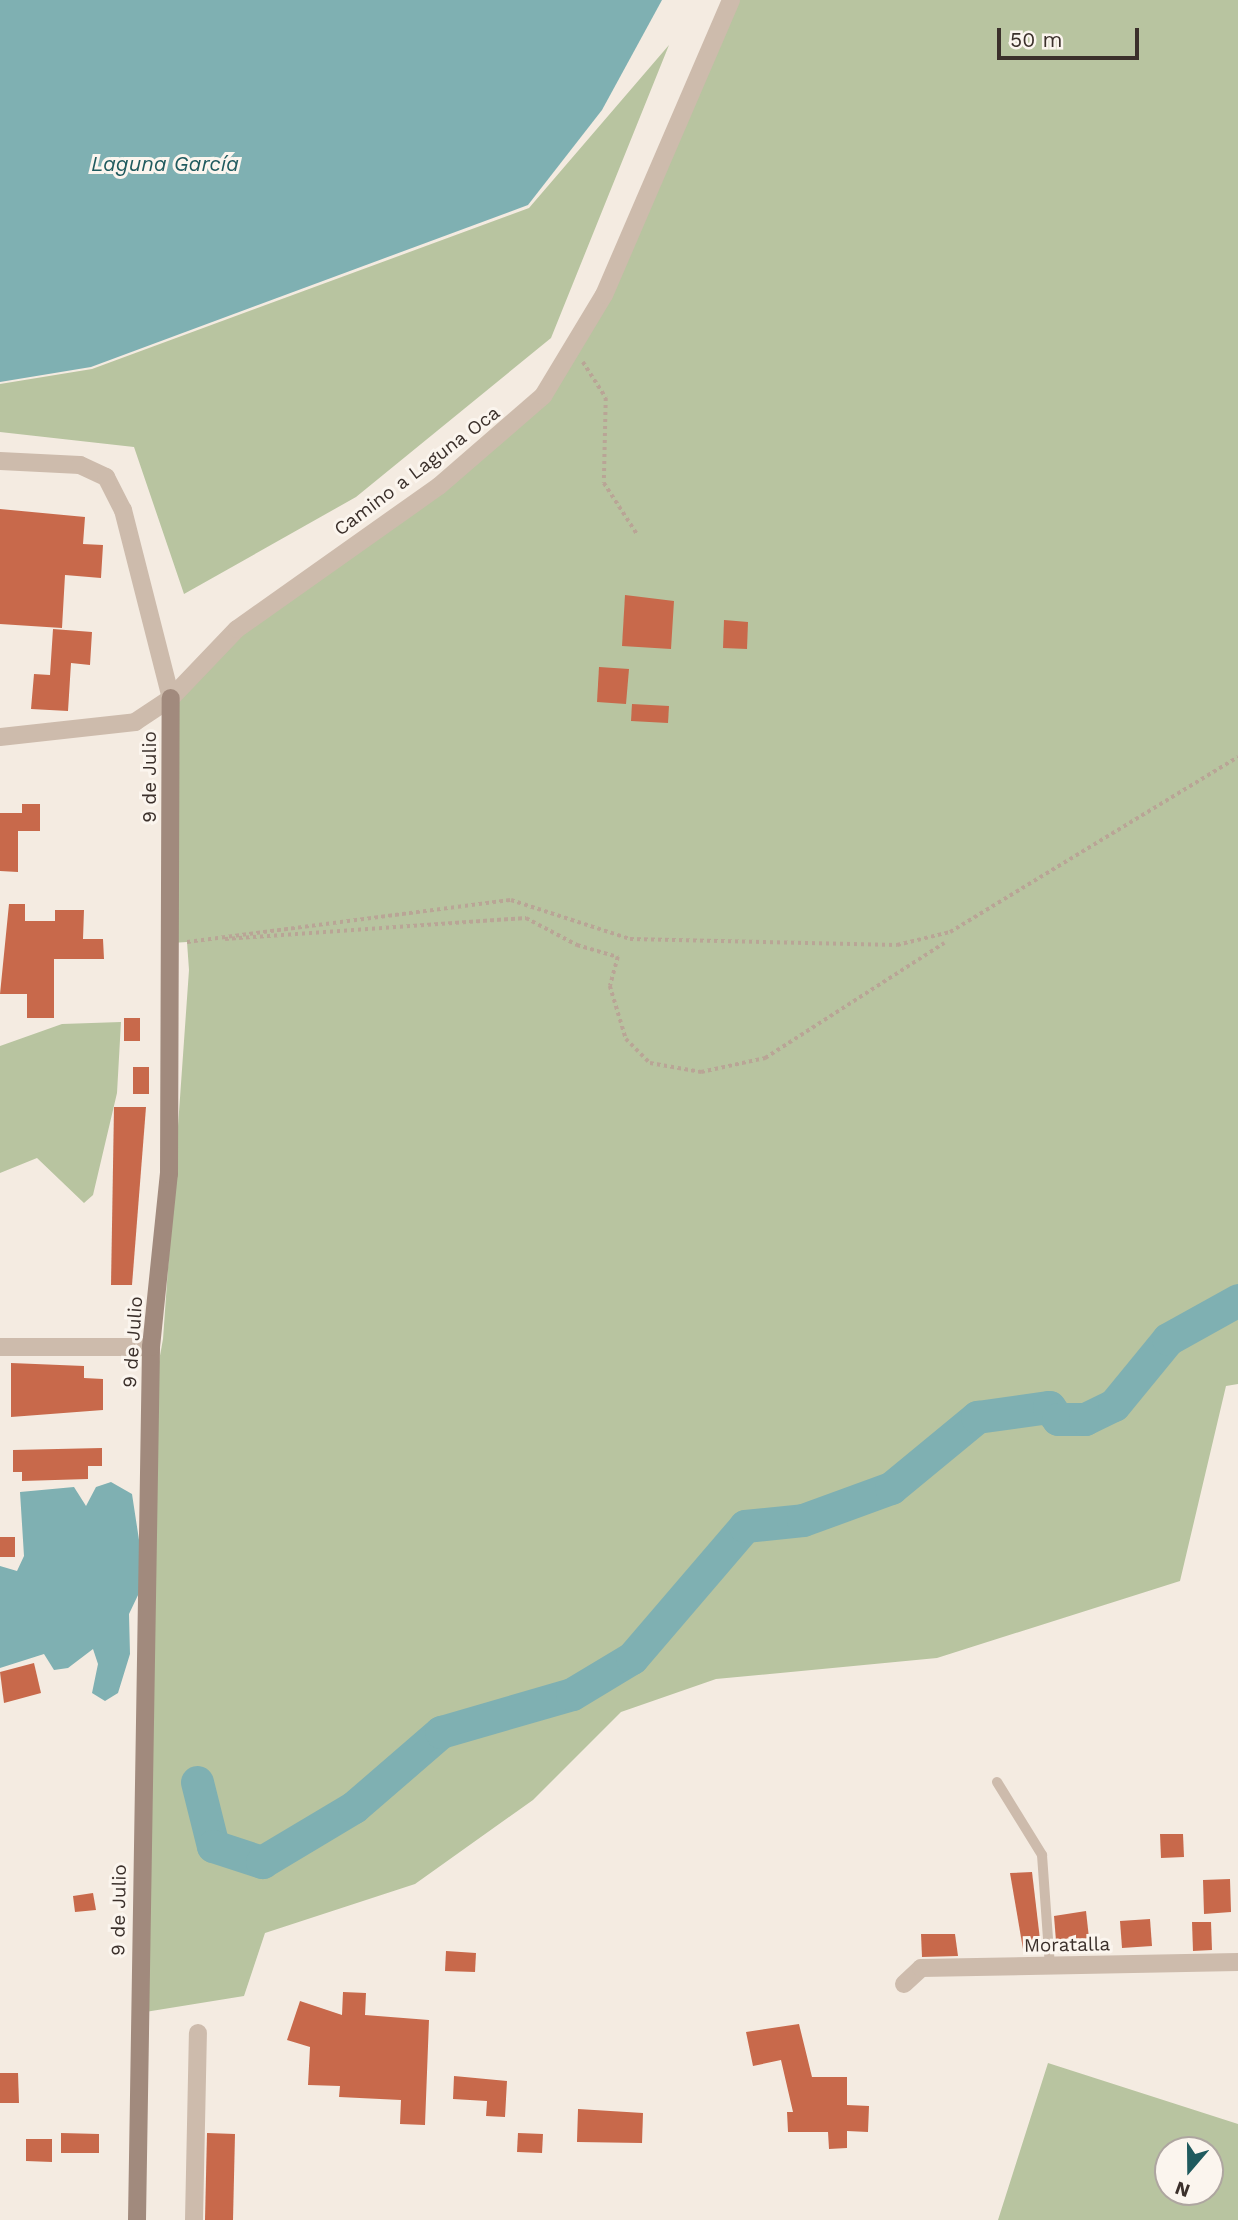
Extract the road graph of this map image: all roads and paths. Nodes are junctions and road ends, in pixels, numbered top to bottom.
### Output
1 (732, 0) edge
2 (572, 356) junction
3 (0, 461) edge
4 (637, 534) dead end
5 (171, 698) junction
6 (0, 737) edge
7 (1238, 757) edge
8 (205, 939) junction
9 (171, 943) junction
10 (944, 943) dead end
11 (0, 1347) edge
12 (151, 1347) junction
13 (997, 1782) dead end
14 (1238, 1962) edge
15 (1051, 1966) junction
16 (904, 1984) dead end
17 (198, 2033) dead end
18 (137, 2220) edge
19 (194, 2220) edge

1 - 2 street, Camino a Laguna Oca
2 - 4 path
2 - 5 street, Camino a Laguna Oca
3 - 5 street, 9 de Julio
5 - 6 street, Camino a Laguna Oca
5 - 9 main road, 9 de Julio
7 - 8 path
8 - 9 path
8 - 10 path
9 - 12 main road, 9 de Julio
11 - 12 street
12 - 18 main road, 9 de Julio
13 - 15 lane
14 - 15 street, Moratalla
15 - 16 street, Moratalla
17 - 19 street

